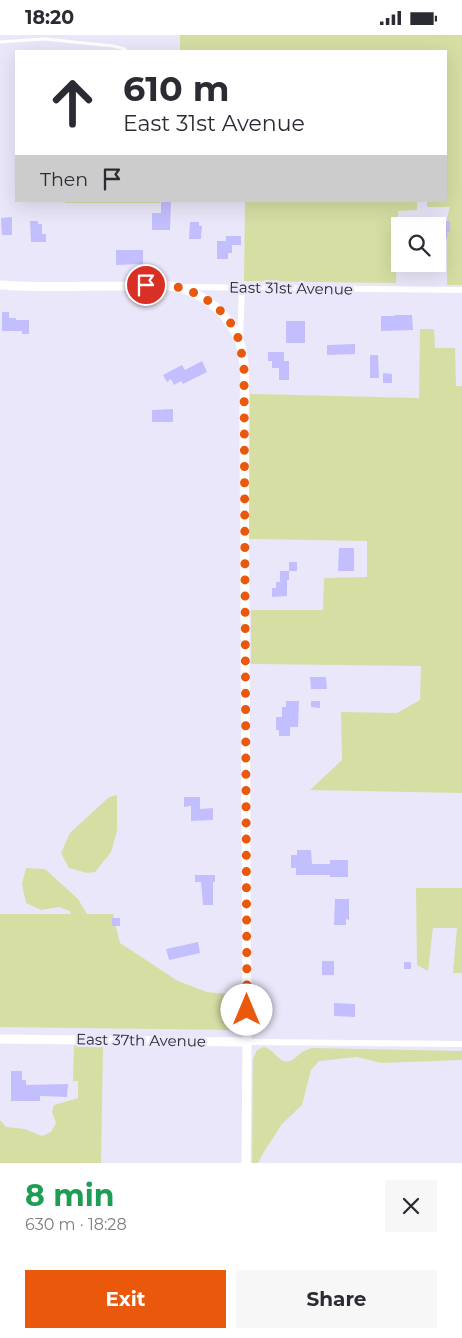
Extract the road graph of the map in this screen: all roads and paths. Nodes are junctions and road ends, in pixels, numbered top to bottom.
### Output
1 (0, 42) edge
2 (126, 50) edge
3 (0, 285) edge
4 (176, 287) junction
5 (242, 287) junction
6 (462, 290) edge
7 (240, 344) junction
8 (0, 1039) edge
9 (247, 1041) junction
10 (462, 1044) edge
11 (246, 1163) edge

1 - 2 lane
3 - 4 street, East 31st Avenue
4 - 5 street, East 31st Avenue
4 - 7 street
5 - 6 street, East 31st Avenue
5 - 7 street
7 - 9 street
8 - 9 street, East 37th Avenue
9 - 10 street, East 37th Avenue
9 - 11 street

